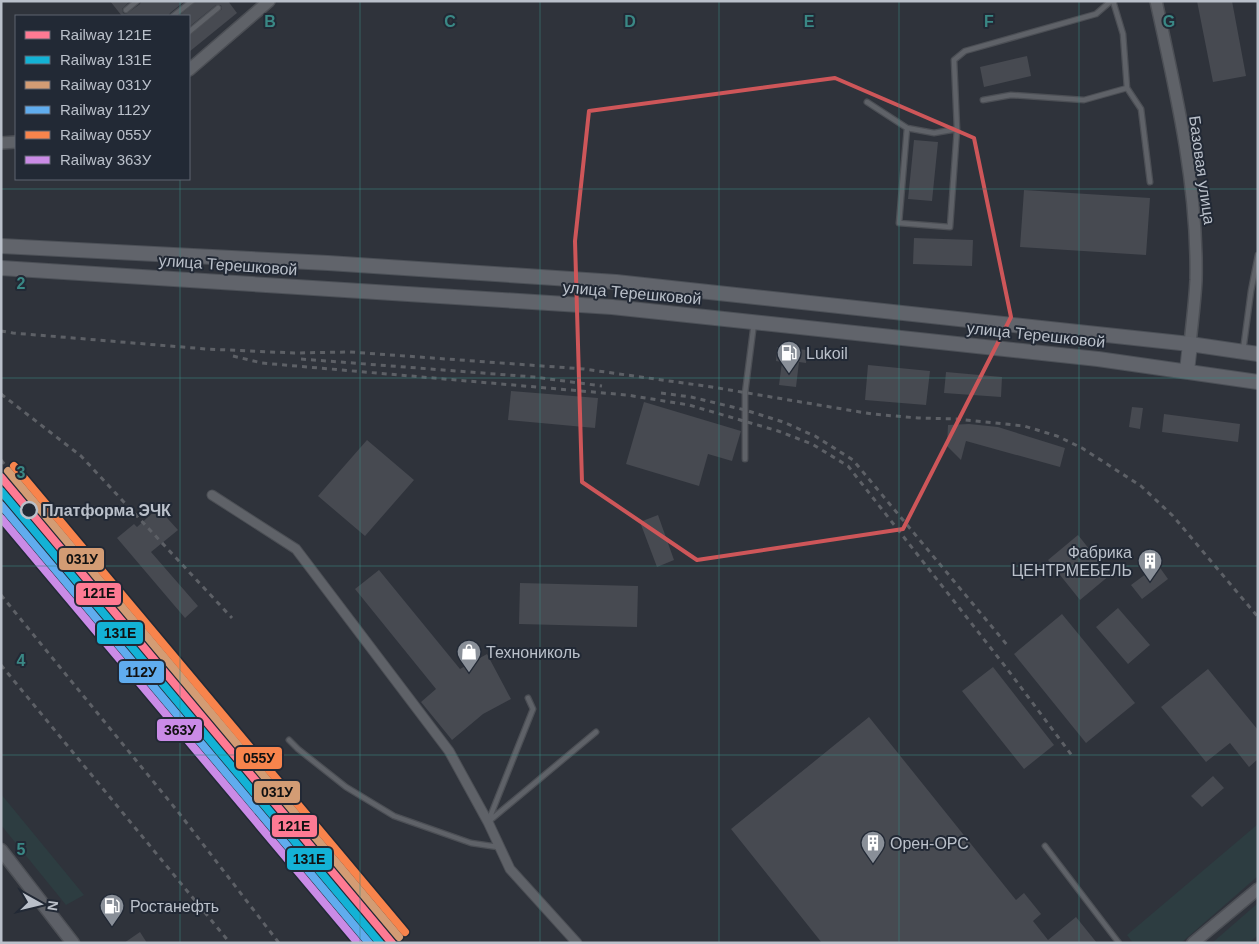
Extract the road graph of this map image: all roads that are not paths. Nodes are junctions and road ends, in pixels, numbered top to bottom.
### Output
1 (137, 1) edge
2 (192, 1) edge
3 (269, 1) edge
4 (1112, 1) edge
5 (1156, 1) edge
6 (218, 8) dead end
7 (126, 10) dead end
8 (174, 15) edge
9 (190, 31) edge
10 (190, 69) edge
11 (1127, 88) junction
12 (983, 100) dead end
13 (867, 102) dead end
14 (907, 128) junction
15 (957, 129) junction
16 (15, 142) edge
17 (1, 143) edge
18 (1150, 182) dead end
19 (1, 246) edge
20 (1258, 255) edge
21 (1, 268) edge
22 (756, 298) junction
23 (754, 322) junction
24 (1190, 344) junction
25 (1243, 352) junction
26 (1258, 354) edge
27 (1187, 371) junction
28 (1258, 382) edge
29 (745, 459) dead end
30 (212, 495) dead end
31 (528, 698) dead end
32 (596, 732) dead end
33 (289, 740) dead end
34 (488, 822) junction
35 (1045, 846) dead end
36 (500, 847) junction
37 (1, 850) edge
38 (1258, 889) edge
39 (73, 943) edge
40 (577, 943) edge
41 (1119, 943) edge
42 (1193, 943) edge

1 - 7 lane
2 - 8 lane
3 - 10 street
4 - 11 lane
4 - 15 lane
5 - 24 street, Базовая улица
6 - 9 lane
11 - 12 lane
11 - 18 lane
13 - 14 lane
14 - 15 lane
14 - 15 lane
16 - 17 street
19 - 22 main road, улица Терешковой
20 - 25 lane
21 - 23 main road, улица Терешковой
22 - 23 main road
22 - 24 main road, улица Терешковой
23 - 27 main road, улица Терешковой
23 - 29 lane
24 - 25 main road, улица Терешковой
24 - 27 main road
25 - 26 main road, улица Терешковой
27 - 28 main road, улица Терешковой
30 - 34 street
31 - 34 lane
32 - 34 lane
33 - 36 lane
34 - 36 street
35 - 41 lane
36 - 40 street
37 - 39 main road
38 - 42 street

